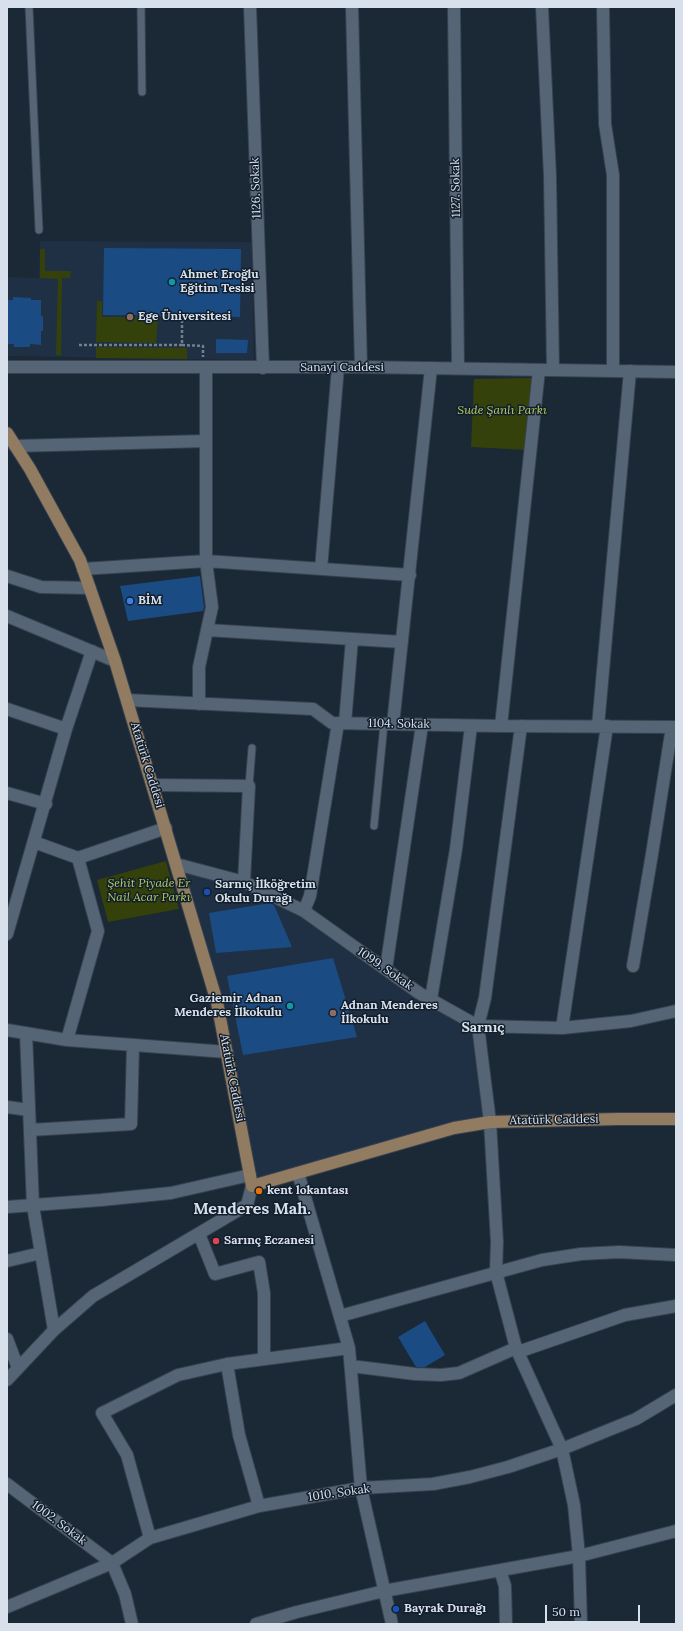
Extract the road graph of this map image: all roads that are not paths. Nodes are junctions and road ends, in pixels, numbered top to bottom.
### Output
1 (29, 7) edge
2 (141, 7) edge
3 (250, 7) edge
4 (352, 7) edge
5 (454, 7) edge
6 (542, 7) edge
7 (603, 7) edge
8 (142, 92) dead end
9 (39, 230) dead end
10 (7, 367) edge
11 (338, 367) junction
12 (361, 367) junction
13 (204, 368) junction
14 (263, 368) junction
15 (431, 368) junction
16 (458, 368) junction
17 (539, 370) junction
18 (553, 370) junction
19 (613, 371) junction
20 (630, 371) junction
21 (676, 372) edge
22 (7, 433) edge
23 (206, 440) junction
24 (15, 446) junction
25 (206, 561) junction
26 (83, 569) junction
27 (321, 569) junction
28 (410, 575) junction
29 (7, 576) edge
30 (90, 588) junction
31 (7, 616) edge
32 (207, 630) junction
33 (352, 639) junction
34 (402, 642) junction
35 (92, 651) junction
36 (115, 661) junction
37 (127, 700) junction
38 (199, 704) junction
39 (7, 709) edge
40 (342, 723) junction
41 (389, 724) junction
42 (422, 724) junction
43 (471, 726) junction
44 (501, 726) junction
45 (521, 726) junction
46 (603, 726) junction
47 (674, 726) edge
48 (66, 729) junction
49 (252, 748) dead end
50 (153, 785) junction
51 (249, 786) junction
52 (7, 793) edge
53 (46, 804) junction
54 (374, 826) dead end
55 (166, 828) junction
56 (34, 842) junction
57 (78, 858) junction
58 (176, 864) junction
59 (244, 882) junction
60 (304, 910) junction
61 (7, 934) edge
62 (633, 966) dead end
63 (386, 969) junction
64 (431, 1000) junction
65 (676, 1009) edge
66 (478, 1026) junction
67 (562, 1028) junction
68 (7, 1030) edge
69 (26, 1033) junction
70 (67, 1040) junction
71 (133, 1045) junction
72 (227, 1052) junction
73 (7, 1107) edge
74 (29, 1110) junction
75 (676, 1119) edge
76 (490, 1122) junction
77 (30, 1130) junction
78 (298, 1173) junction
79 (251, 1180) junction
80 (33, 1206) junction
81 (7, 1207) edge
82 (199, 1234) junction
83 (41, 1253) junction
84 (676, 1255) edge
85 (7, 1260) edge
86 (496, 1272) junction
87 (676, 1306) edge
88 (340, 1316) junction
89 (54, 1330) junction
90 (7, 1339) edge
91 (349, 1348) junction
92 (517, 1350) junction
93 (264, 1359) junction
94 (227, 1364) junction
95 (351, 1366) junction
96 (18, 1368) junction
97 (7, 1380) edge
98 (676, 1395) edge
99 (562, 1449) junction
100 (7, 1484) edge
101 (361, 1488) junction
102 (259, 1506) junction
103 (676, 1531) edge
104 (150, 1538) junction
105 (579, 1556) junction
106 (112, 1563) junction
107 (500, 1570) junction
108 (384, 1591) junction
109 (7, 1607) edge
110 (132, 1624) edge
111 (256, 1624) edge
112 (392, 1624) edge
113 (506, 1624) edge
114 (581, 1624) edge

1 - 9 lane
2 - 8 lane
3 - 14 street, 1126. Sokak
4 - 12 street
5 - 16 street, 1127. Sokak
6 - 18 street
7 - 19 street
10 - 13 street, Sanayi Caddesi
11 - 12 street, Sanayi Caddesi
11 - 14 street, Sanayi Caddesi
11 - 27 street
12 - 15 street, Sanayi Caddesi
13 - 14 street, Sanayi Caddesi
13 - 23 street
15 - 16 street, Sanayi Caddesi
15 - 28 street
16 - 17 street, Sanayi Caddesi
17 - 18 street, Sanayi Caddesi
17 - 44 street
18 - 19 street, Sanayi Caddesi
19 - 20 street, Sanayi Caddesi
20 - 21 street, Sanayi Caddesi
20 - 46 street
22 - 24 main road, Atatürk Caddesi
23 - 24 street
23 - 25 street
24 - 26 main road, Atatürk Caddesi
25 - 26 street
25 - 27 street
25 - 32 street
26 - 30 main road, Atatürk Caddesi
27 - 28 street
28 - 34 street
29 - 30 street
30 - 36 main road, Atatürk Caddesi
31 - 35 street
32 - 33 street
32 - 38 street
33 - 34 street
33 - 40 street
34 - 41 street
35 - 36 street
35 - 48 street
36 - 37 main road, Atatürk Caddesi
37 - 38 street, 1104. Sokak
37 - 50 main road, Atatürk Caddesi
38 - 40 street, 1104. Sokak
39 - 48 street
40 - 41 street, 1104. Sokak
40 - 60 street
41 - 42 street, 1104. Sokak
41 - 54 lane
42 - 43 street, 1104. Sokak
42 - 63 street
43 - 44 street, 1104. Sokak
43 - 64 street
44 - 45 street, 1104. Sokak
45 - 46 street, 1104. Sokak
45 - 66 street
46 - 47 street, 1104. Sokak
46 - 67 street
47 - 62 street
48 - 53 street
49 - 51 lane
50 - 51 street
50 - 55 main road, Atatürk Caddesi
51 - 59 street
52 - 53 street
53 - 56 street
55 - 57 street
55 - 58 main road, Atatürk Caddesi
56 - 57 street
56 - 61 street
57 - 70 street
58 - 59 street, 1099. Sokak
58 - 72 main road, Atatürk Caddesi
59 - 60 street, 1099. Sokak
60 - 63 street, 1099. Sokak
63 - 64 street, 1099. Sokak
64 - 66 street, 1099. Sokak
65 - 67 street, 1099. Sokak
66 - 67 street, 1099. Sokak
66 - 76 street
68 - 69 street
69 - 70 street
69 - 74 street
70 - 71 street
71 - 72 street
71 - 77 street
72 - 79 main road, Atatürk Caddesi
73 - 74 street
74 - 77 street
75 - 76 main road, Atatürk Caddesi
76 - 78 main road, Atatürk Caddesi
76 - 86 street
77 - 80 street
78 - 79 main road, Atatürk Caddesi
78 - 88 street
79 - 80 street
79 - 82 street
80 - 81 street
80 - 83 street
82 - 89 street
82 - 93 street
83 - 85 street
83 - 89 street
84 - 86 street
86 - 88 street
86 - 92 street
87 - 92 street
88 - 91 street
89 - 96 street
90 - 96 street
91 - 93 street
91 - 95 street
92 - 95 street
92 - 99 street
93 - 94 street
94 - 102 street
94 - 104 street
95 - 101 street
96 - 97 street
98 - 99 street, 1010. Sokak
99 - 101 street, 1010. Sokak
99 - 105 street
100 - 106 street, 1002. Sokak
101 - 102 street, 1010. Sokak
101 - 108 street
102 - 104 street, 1010. Sokak
103 - 105 street
104 - 106 street, 1010. Sokak
105 - 107 street
105 - 114 street
106 - 109 street, 1010. Sokak
106 - 110 street
107 - 108 street
107 - 113 street
108 - 111 street
108 - 112 street

